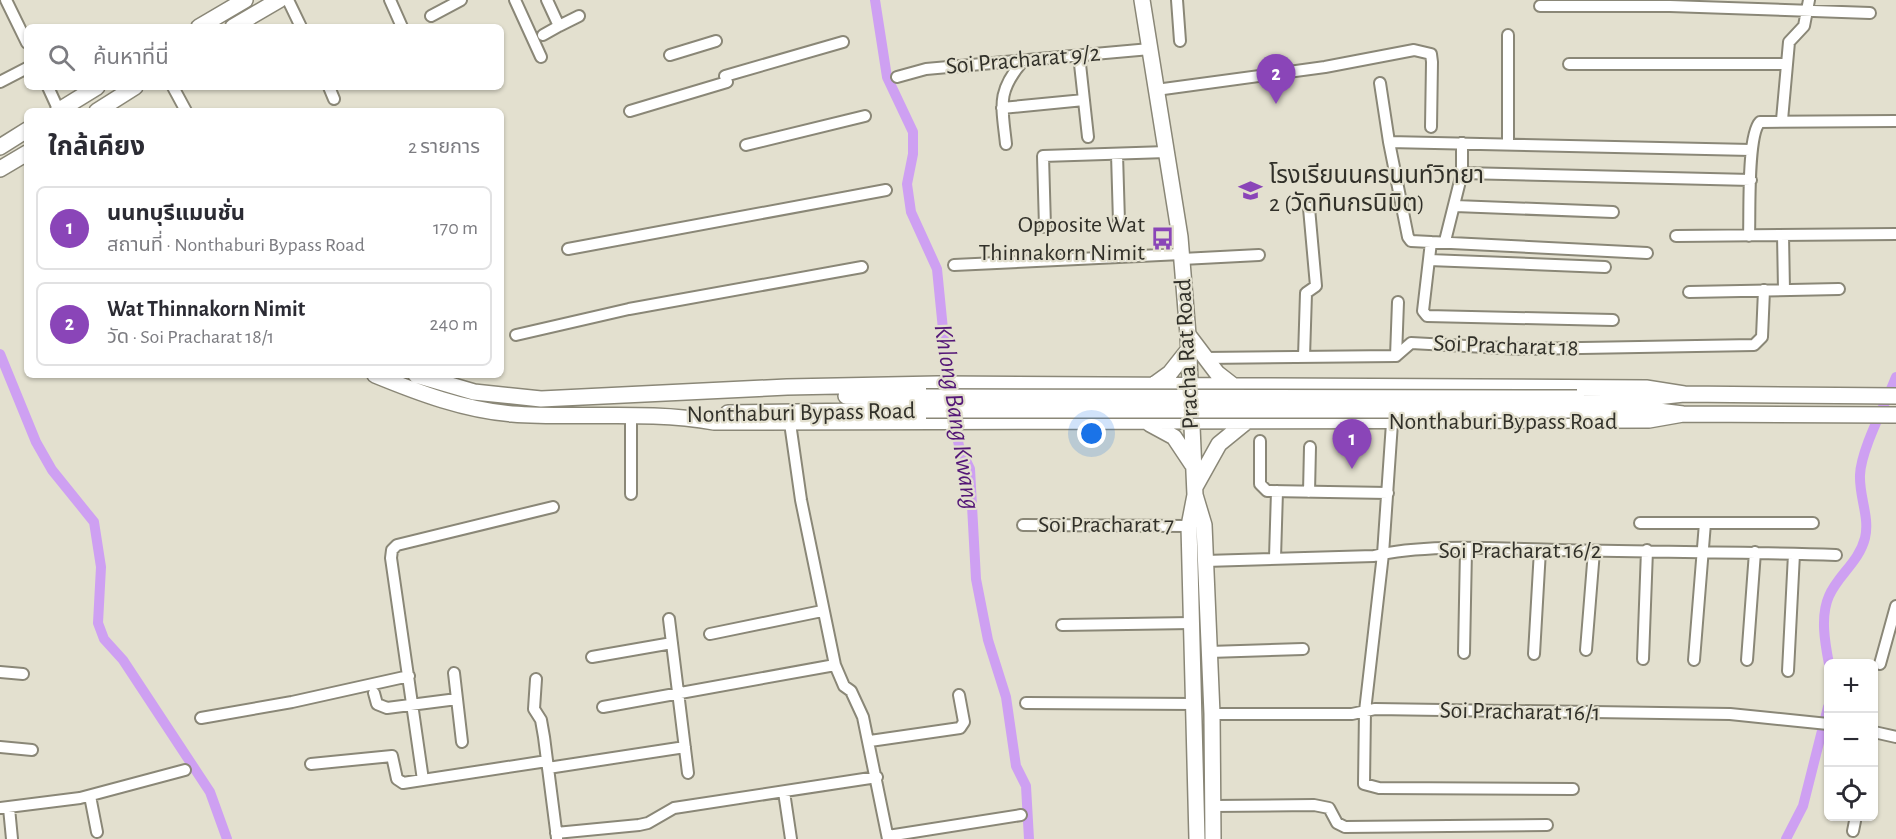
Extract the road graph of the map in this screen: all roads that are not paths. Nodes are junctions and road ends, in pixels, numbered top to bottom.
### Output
1 (6, 0) edge
2 (245, 0) edge
3 (279, 0) edge
4 (288, 0) edge
5 (390, 0) edge
6 (460, 0) edge
7 (515, 0) edge
8 (548, 0) edge
9 (1142, 0) edge
10 (1177, 0) edge
11 (1540, 6) dead end
12 (1809, 6) edge
13 (1870, 13) dead end
14 (431, 15) dead end
15 (579, 16) dead end
16 (204, 24) edge
17 (238, 24) edge
18 (300, 24) edge
19 (401, 24) edge
20 (559, 26) junction
21 (543, 35) dead end
22 (1508, 35) dead end
23 (24, 37) edge
24 (716, 41) dead end
25 (1180, 41) dead end
26 (843, 42) dead end
27 (1150, 49) junction
28 (669, 55) dead end
29 (1079, 55) junction
30 (541, 57) dead end
31 (1023, 61) junction
32 (1569, 64) dead end
33 (1787, 64) junction
34 (24, 70) edge
35 (897, 77) dead end
36 (0, 82) edge
37 (1380, 82) dead end
38 (49, 90) edge
39 (92, 90) edge
40 (97, 90) edge
41 (131, 90) edge
42 (175, 90) edge
43 (330, 90) edge
44 (1156, 90) junction
45 (80, 97) junction
46 (334, 99) dead end
47 (1084, 100) junction
48 (57, 108) edge
49 (63, 108) edge
50 (86, 108) edge
51 (103, 108) edge
52 (104, 108) edge
53 (184, 108) edge
54 (1002, 108) junction
55 (630, 111) dead end
56 (866, 116) dead end
57 (1782, 120) junction
58 (1896, 121) edge
59 (1431, 127) dead end
60 (24, 132) edge
61 (1088, 137) dead end
62 (1389, 142) junction
63 (1462, 143) junction
64 (1006, 144) dead end
65 (1508, 144) junction
66 (746, 145) dead end
67 (0, 147) edge
68 (1751, 150) junction
69 (1167, 152) junction
70 (1117, 154) junction
71 (24, 155) edge
72 (0, 169) edge
73 (1462, 172) junction
74 (1751, 180) junction
75 (886, 190) dead end
76 (1455, 206) junction
77 (1309, 208) dead end
78 (1613, 212) dead end
79 (1119, 222) dead end
80 (1045, 227) dead end
81 (1896, 234) edge
82 (1783, 235) junction
83 (1676, 236) dead end
84 (1749, 236) junction
85 (1431, 242) junction
86 (1445, 242) junction
87 (568, 249) dead end
88 (1647, 252) dead end
89 (1259, 255) dead end
90 (1182, 257) junction
91 (1429, 260) junction
92 (954, 265) dead end
93 (862, 267) dead end
94 (1605, 267) dead end
95 (1839, 289) dead end
96 (1764, 290) junction
97 (1784, 290) junction
98 (1689, 292) dead end
99 (1398, 302) dead end
100 (1613, 320) dead end
101 (516, 335) dead end
102 (1189, 342) junction
103 (1396, 356) junction
104 (1304, 357) junction
105 (1204, 358) junction
106 (382, 378) edge
107 (426, 378) edge
108 (1127, 386) junction
109 (1152, 386) junction
110 (1191, 386) junction
111 (1234, 387) junction
112 (1264, 388) junction
113 (696, 392) junction
114 (1684, 394) junction
115 (1896, 396) edge
116 (926, 403) junction
117 (1577, 404) junction
118 (1683, 414) junction
119 (1896, 414) edge
120 (675, 415) junction
121 (631, 416) junction
122 (1131, 422) junction
123 (1246, 422) junction
124 (790, 423) junction
125 (1147, 423) junction
126 (1192, 423) junction
127 (1267, 423) junction
128 (1392, 423) junction
129 (1260, 441) dead end
130 (1310, 447) dead end
131 (1193, 467) junction
132 (1195, 491) junction
133 (1277, 491) junction
134 (1309, 492) junction
135 (1388, 493) junction
136 (631, 494) dead end
137 (553, 507) dead end
138 (1640, 523) dead end
139 (1705, 523) junction
140 (1813, 523) dead end
141 (1023, 525) dead end
142 (1190, 526) junction
143 (1466, 550) junction
144 (1540, 550) junction
145 (1647, 550) junction
146 (1702, 550) junction
147 (1594, 551) junction
148 (1755, 552) junction
149 (1383, 554) junction
150 (1794, 554) junction
151 (1836, 555) dead end
152 (1275, 558) junction
153 (1205, 561) junction
154 (1896, 606) edge
155 (822, 611) junction
156 (669, 619) dead end
157 (1192, 623) junction
158 (1062, 625) dead end
159 (710, 634) dead end
160 (672, 643) junction
161 (1303, 649) dead end
162 (1586, 650) dead end
163 (1209, 652) junction
164 (1464, 653) dead end
165 (1534, 654) dead end
166 (592, 657) dead end
167 (1643, 659) dead end
168 (1694, 660) dead end
169 (1747, 660) dead end
170 (835, 664) junction
171 (1880, 664) dead end
172 (1788, 671) dead end
173 (0, 672) edge
174 (453, 673) dead end
175 (23, 674) dead end
176 (409, 676) junction
177 (536, 679) dead end
178 (374, 693) dead end
179 (680, 693) junction
180 (959, 695) dead end
181 (457, 699) junction
182 (1026, 704) dead end
183 (1195, 704) junction
184 (413, 705) junction
185 (603, 707) dead end
186 (1365, 711) junction
187 (1212, 714) junction
188 (201, 718) dead end
189 (1823, 723) edge
190 (1878, 734) edge
191 (1896, 736) edge
192 (870, 741) junction
193 (462, 742) dead end
194 (0, 747) edge
195 (685, 747) junction
196 (32, 750) dead end
197 (311, 764) dead end
198 (548, 764) junction
199 (185, 770) dead end
200 (688, 773) dead end
201 (877, 777) junction
202 (423, 780) junction
203 (1573, 789) dead end
204 (784, 792) junction
205 (90, 796) junction
206 (1213, 806) junction
207 (5, 808) edge
208 (1021, 815) dead end
209 (1855, 821) edge
210 (1547, 825) dead end
211 (1853, 831) dead end
212 (97, 832) dead end
213 (556, 836) edge
214 (888, 837) edge
215 (12, 839) edge
216 (791, 839) edge
217 (1197, 839) edge
218 (1213, 839) edge

1 - 23 street
2 - 16 main road
3 - 17 main road
4 - 18 street
5 - 19 street
6 - 14 street
7 - 30 street
8 - 20 street
9 - 27 main road, Pracha Rat Road
10 - 25 street
11 - 12 street
12 - 13 street
12 - 33 street
15 - 20 street
20 - 21 street
22 - 65 street
24 - 28 street
26 - 55 street
27 - 29 street, Soi Pracharat 9/2
27 - 44 main road, Pracha Rat Road
29 - 31 street, Soi Pracharat 9/2
29 - 47 street
31 - 35 street, Soi Pracharat 9/2
31 - 54 street
32 - 33 street
33 - 57 street
34 - 36 street
37 - 62 street
38 - 48 street
39 - 45 main road
40 - 51 main road
41 - 52 main road
42 - 53 street
43 - 46 street
44 - 59 street
44 - 69 main road, Pracha Rat Road
45 - 49 main road
45 - 50 main road
47 - 54 street
47 - 61 street
54 - 64 street
56 - 66 street
57 - 58 street
57 - 68 street
60 - 67 main road
62 - 63 street
62 - 85 street
63 - 65 street
63 - 73 street
65 - 68 street
68 - 74 street
69 - 70 street
69 - 90 main road, Pracha Rat Road
70 - 79 street
70 - 80 street
71 - 72 main road
73 - 74 street
73 - 76 street
74 - 84 street
75 - 87 street
76 - 78 street
76 - 86 street
77 - 104 street
81 - 82 street
82 - 84 street
82 - 97 street
83 - 84 street
85 - 86 street
85 - 91 street
86 - 88 street
89 - 90 street
90 - 92 street
90 - 102 main road, Pracha Rat Road
91 - 94 street
91 - 100 street
93 - 101 street
95 - 97 street
96 - 97 street
96 - 98 street
96 - 103 street, Soi Pracharat 18
99 - 103 street
102 - 105 main road
102 - 109 main road
102 - 110 main road, Pracha Rat Road
103 - 104 street, Soi Pracharat 18
104 - 105 street, Soi Pracharat 18
105 - 111 main road
106 - 121 main road, Nonthaburi Bypass Road
107 - 113 main road, Nonthaburi Bypass Road
108 - 109 main road, Nonthaburi Bypass Road
108 - 113 main road, Nonthaburi Bypass Road
108 - 122 main road
109 - 110 main road, Nonthaburi Bypass Road
110 - 111 main road, Nonthaburi Bypass Road
110 - 126 main road, Pracha Rat Road
111 - 112 main road, Nonthaburi Bypass Road
112 - 114 main road, Nonthaburi Bypass Road
112 - 127 main road
113 - 116 main road, Nonthaburi Bypass Road
114 - 115 main road, Nonthaburi Bypass Road
114 - 117 main road, Nonthaburi Bypass Road
116 - 117 main road, Nonthaburi Bypass Road, bridge
116 - 120 main road, Nonthaburi Bypass Road
117 - 118 main road, Nonthaburi Bypass Road
118 - 119 main road, Nonthaburi Bypass Road
118 - 128 main road, Nonthaburi Bypass Road
120 - 121 main road, Nonthaburi Bypass Road
120 - 124 main road, Nonthaburi Bypass Road
121 - 136 street
122 - 124 main road, Nonthaburi Bypass Road
122 - 125 main road, Nonthaburi Bypass Road
123 - 126 main road, Nonthaburi Bypass Road
123 - 127 main road, Nonthaburi Bypass Road
123 - 132 main road
124 - 155 street
125 - 126 main road, Nonthaburi Bypass Road
125 - 131 main road
126 - 131 main road, Pracha Rat Road
127 - 128 main road, Nonthaburi Bypass Road
128 - 135 street
129 - 133 street
130 - 134 street
131 - 132 main road, Pracha Rat Road
132 - 142 main road, Pracha Rat Road
132 - 153 main road, Pracha Rat Road
133 - 134 street
133 - 152 street
134 - 135 street
135 - 149 street
137 - 176 street
138 - 139 street
139 - 140 street
139 - 146 street
141 - 142 street, Soi Pracharat 7
142 - 157 main road, Pracha Rat Road
143 - 144 street, Soi Pracharat 16/2
143 - 149 street, Soi Pracharat 16/2
143 - 164 street
144 - 147 street, Soi Pracharat 16/2
144 - 165 street
145 - 146 street, Soi Pracharat 16/2
145 - 147 street, Soi Pracharat 16/2
145 - 167 street
146 - 148 street, Soi Pracharat 16/2
146 - 168 street
147 - 162 street
148 - 150 street, Soi Pracharat 16/2
148 - 169 street
149 - 152 street, Soi Pracharat 16/2
149 - 186 street
150 - 151 street, Soi Pracharat 16/2
150 - 172 street
152 - 153 street, Soi Pracharat 16/2
153 - 163 main road, Pracha Rat Road
154 - 171 street
155 - 159 street
155 - 170 street
156 - 160 street
157 - 158 street
157 - 183 main road, Pracha Rat Road
160 - 166 street
160 - 179 street
161 - 163 street
163 - 187 main road, Pracha Rat Road
170 - 179 street
170 - 192 street
173 - 175 street
174 - 181 street
176 - 184 street
176 - 188 street
177 - 198 street
178 - 184 street
179 - 185 street
179 - 195 street
180 - 192 street
181 - 184 street
181 - 193 street
182 - 183 street
183 - 217 main road, Pracha Rat Road
184 - 202 street
186 - 187 street, Soi Pracharat 16/1
186 - 189 street, Soi Pracharat 16/1
186 - 203 street
187 - 206 main road, Pracha Rat Road
190 - 191 street
192 - 201 street
194 - 196 street
195 - 198 street
195 - 200 street
197 - 202 street
198 - 202 street
198 - 213 street
199 - 205 street
201 - 204 street
201 - 214 street
204 - 213 street
204 - 216 street
205 - 207 street
205 - 212 street
206 - 210 street
206 - 218 main road, Pracha Rat Road
207 - 215 street
208 - 214 street
209 - 211 street

